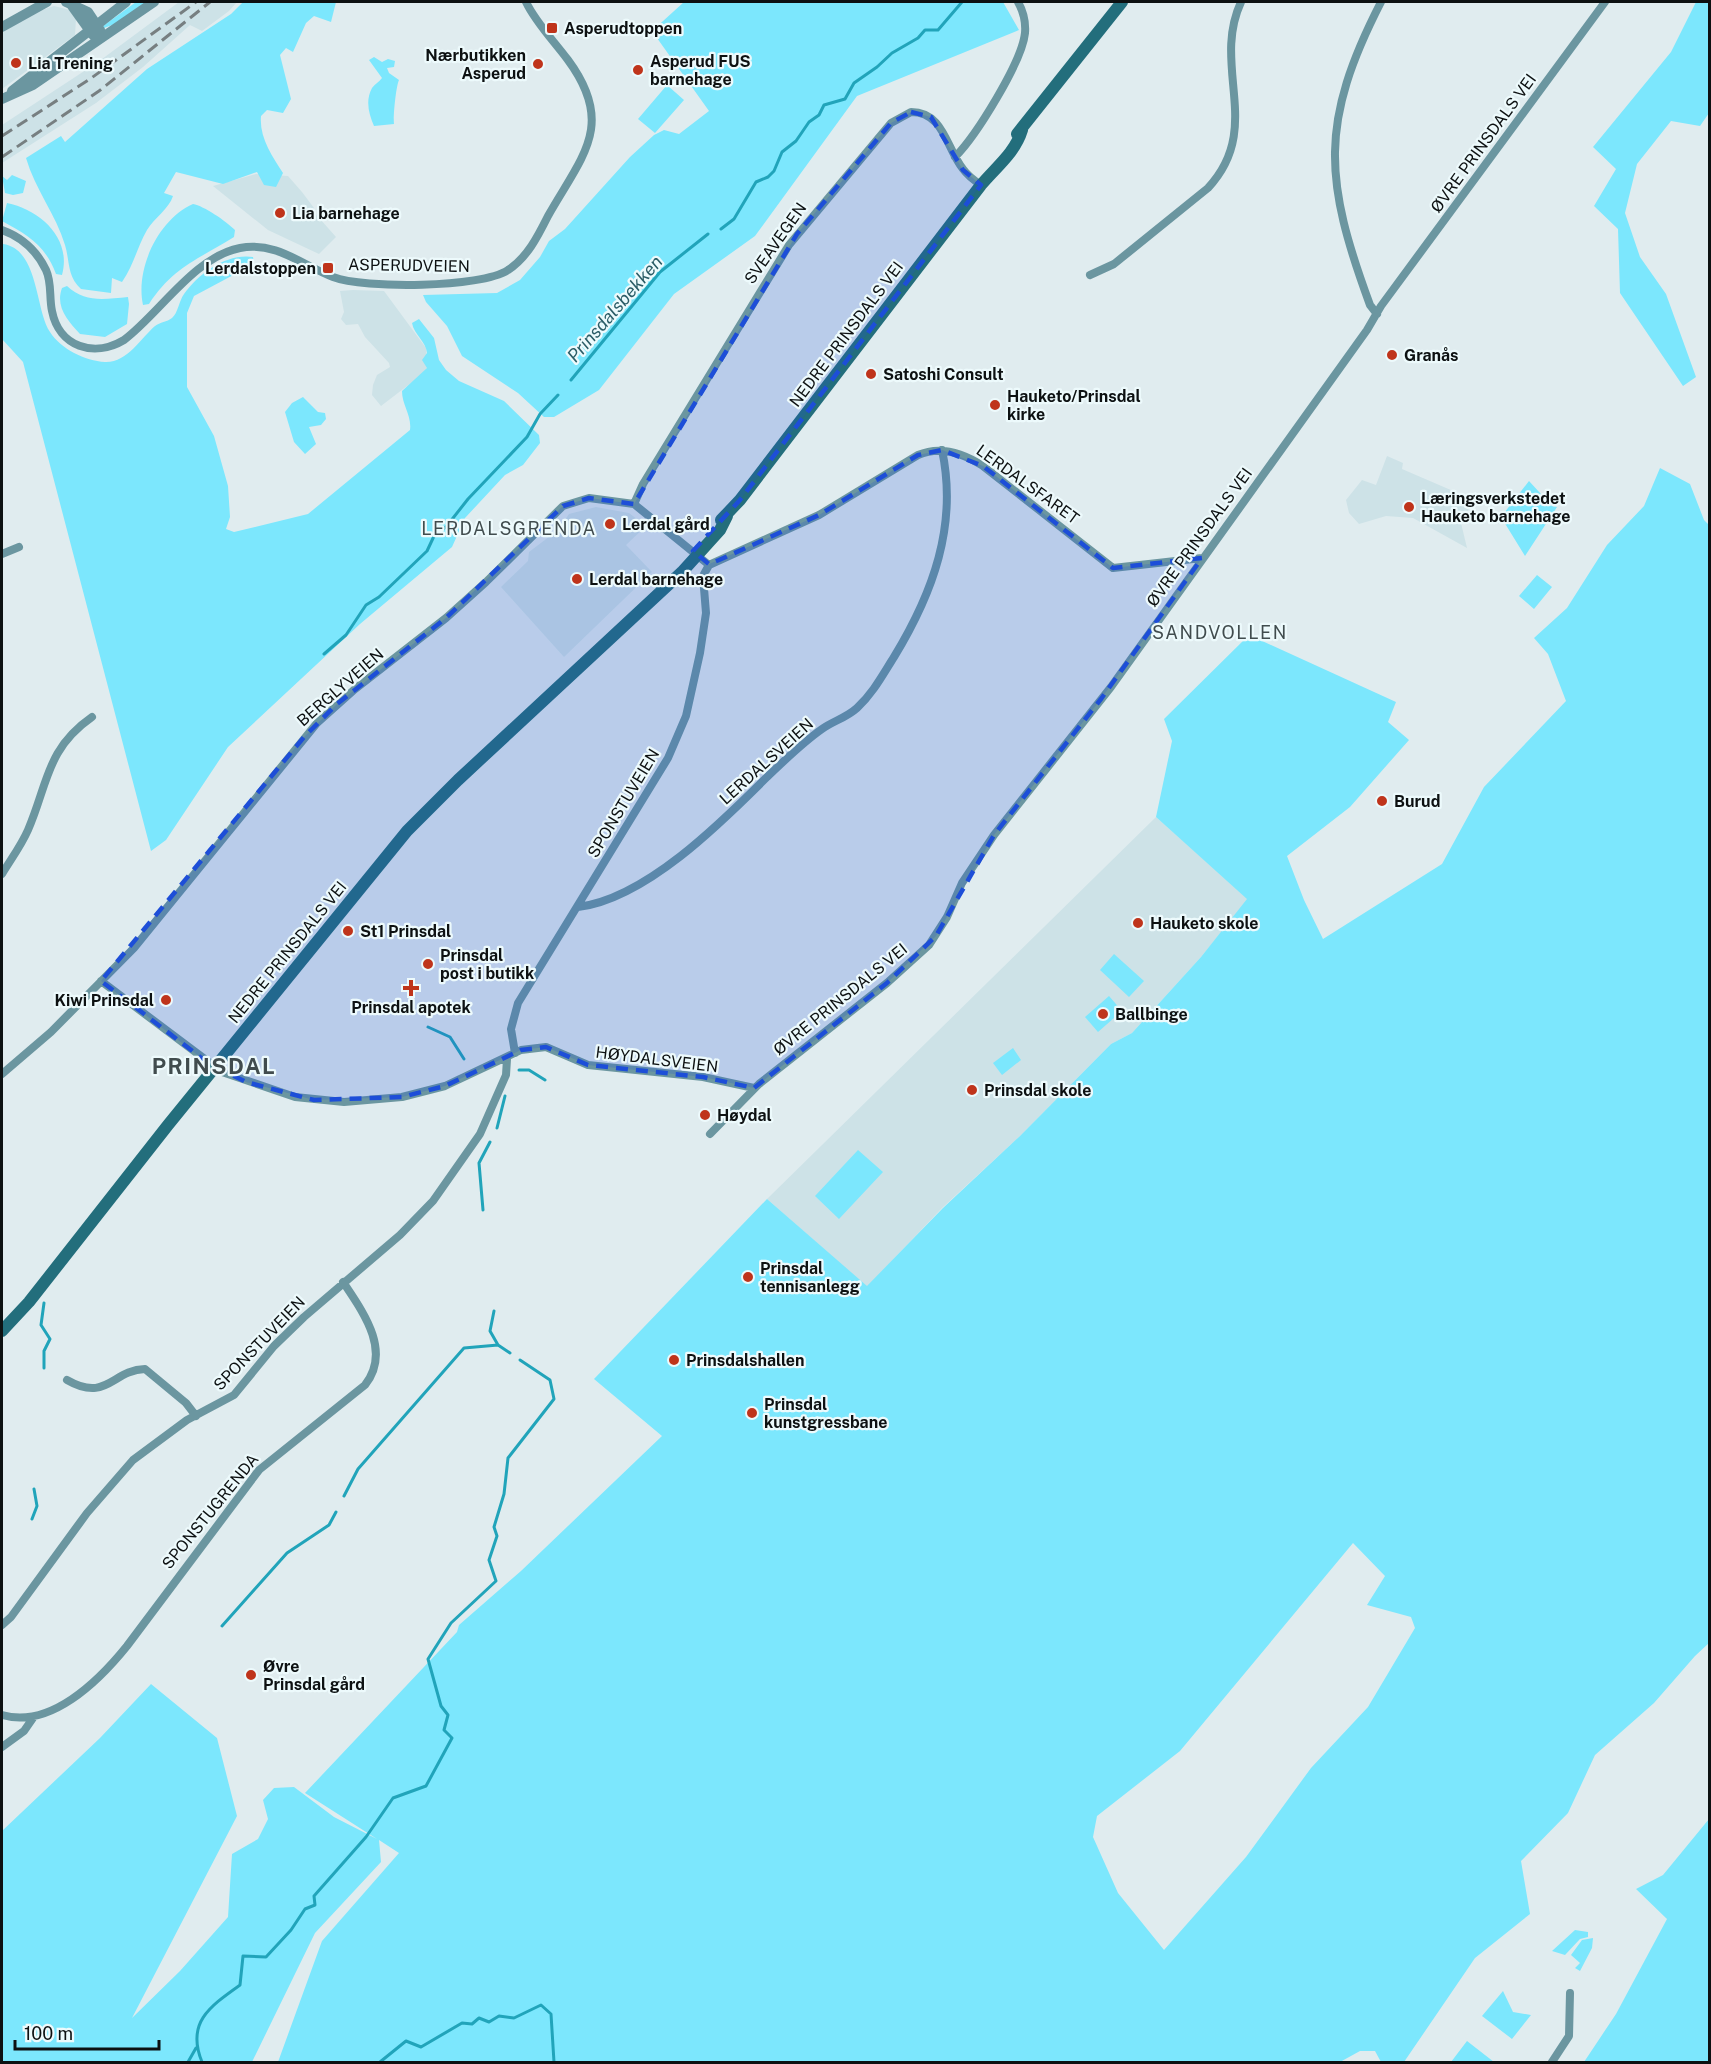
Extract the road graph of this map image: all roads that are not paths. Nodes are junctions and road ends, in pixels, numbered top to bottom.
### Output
1 (47, 2) edge
2 (68, 2) edge
3 (126, 2) edge
4 (154, 2) edge
5 (526, 2) edge
6 (1018, 2) edge
7 (1122, 2) edge
8 (1241, 2) edge
9 (1381, 2) edge
10 (1605, 2) edge
11 (98, 23) junction
12 (2, 27) edge
13 (89, 31) junction
14 (101, 39) junction
15 (3, 98) edge
16 (955, 157) junction
17 (981, 185) junction
18 (2, 230) edge
19 (1090, 274) dead end
20 (1377, 314) junction
21 (942, 450) junction
22 (634, 504) junction
23 (19, 547) dead end
24 (695, 553) junction
25 (2, 554) edge
26 (1202, 558) junction
27 (709, 565) junction
28 (92, 717) dead end
29 (2, 874) edge
30 (578, 907) junction
31 (101, 981) junction
32 (515, 1053) junction
33 (507, 1059) junction
34 (215, 1067) junction
35 (2, 1074) edge
36 (754, 1089) junction
37 (710, 1134) dead end
38 (343, 1282) junction
39 (2, 1331) edge
40 (68, 1380) dead end
41 (196, 1416) junction
42 (2, 1625) edge
43 (2, 1715) edge
44 (33, 1718) junction
45 (2, 1748) edge
46 (1569, 1993) dead end
47 (1552, 2062) edge

1 - 12 street
2 - 11 street
2 - 13 street
3 - 11 street
4 - 14 street
5 - 18 street, ASPERUDVEIEN
6 - 16 street
7 - 17 main road, NEDRE PRINSDALS VEI
8 - 19 street
9 - 20 street
10 - 20 street, ØVRE PRINSDALS VEI
11 - 13 street
11 - 14 street
13 - 14 street
13 - 15 street
14 - 15 street
16 - 17 street, SVEAVEGEN
16 - 22 street, SVEAVEGEN
17 - 24 main road, NEDRE PRINSDALS VEI
20 - 26 street, ØVRE PRINSDALS VEI
21 - 26 street, LERDALSFARET
21 - 27 street
21 - 30 street, LERDALSVEIEN
22 - 24 street
22 - 31 street, BERGLYVEIEN
23 - 25 street
24 - 27 street
24 - 34 main road, NEDRE PRINSDALS VEI
26 - 36 street, ØVRE PRINSDALS VEI
27 - 30 street, SPONSTUVEIEN
28 - 29 street
30 - 32 street, SPONSTUVEIEN
31 - 34 street, HØYDALSVEIEN
31 - 35 street, BERGLYVEIEN
32 - 33 street, HØYDALSVEIEN
32 - 36 street, HØYDALSVEIEN
33 - 34 street, HØYDALSVEIEN
33 - 38 street, SPONSTUVEIEN
34 - 39 main road, NEDRE PRINSDALS VEI
36 - 37 street, ØVRE PRINSDALS VEI
38 - 41 street, SPONSTUVEIEN
38 - 44 street, SPONSTUGRENDA
40 - 41 street
41 - 42 street, SPONSTUVEIEN
43 - 44 street, SPONSTUGRENDA
44 - 45 street, SPONSTUGRENDA
46 - 47 street

